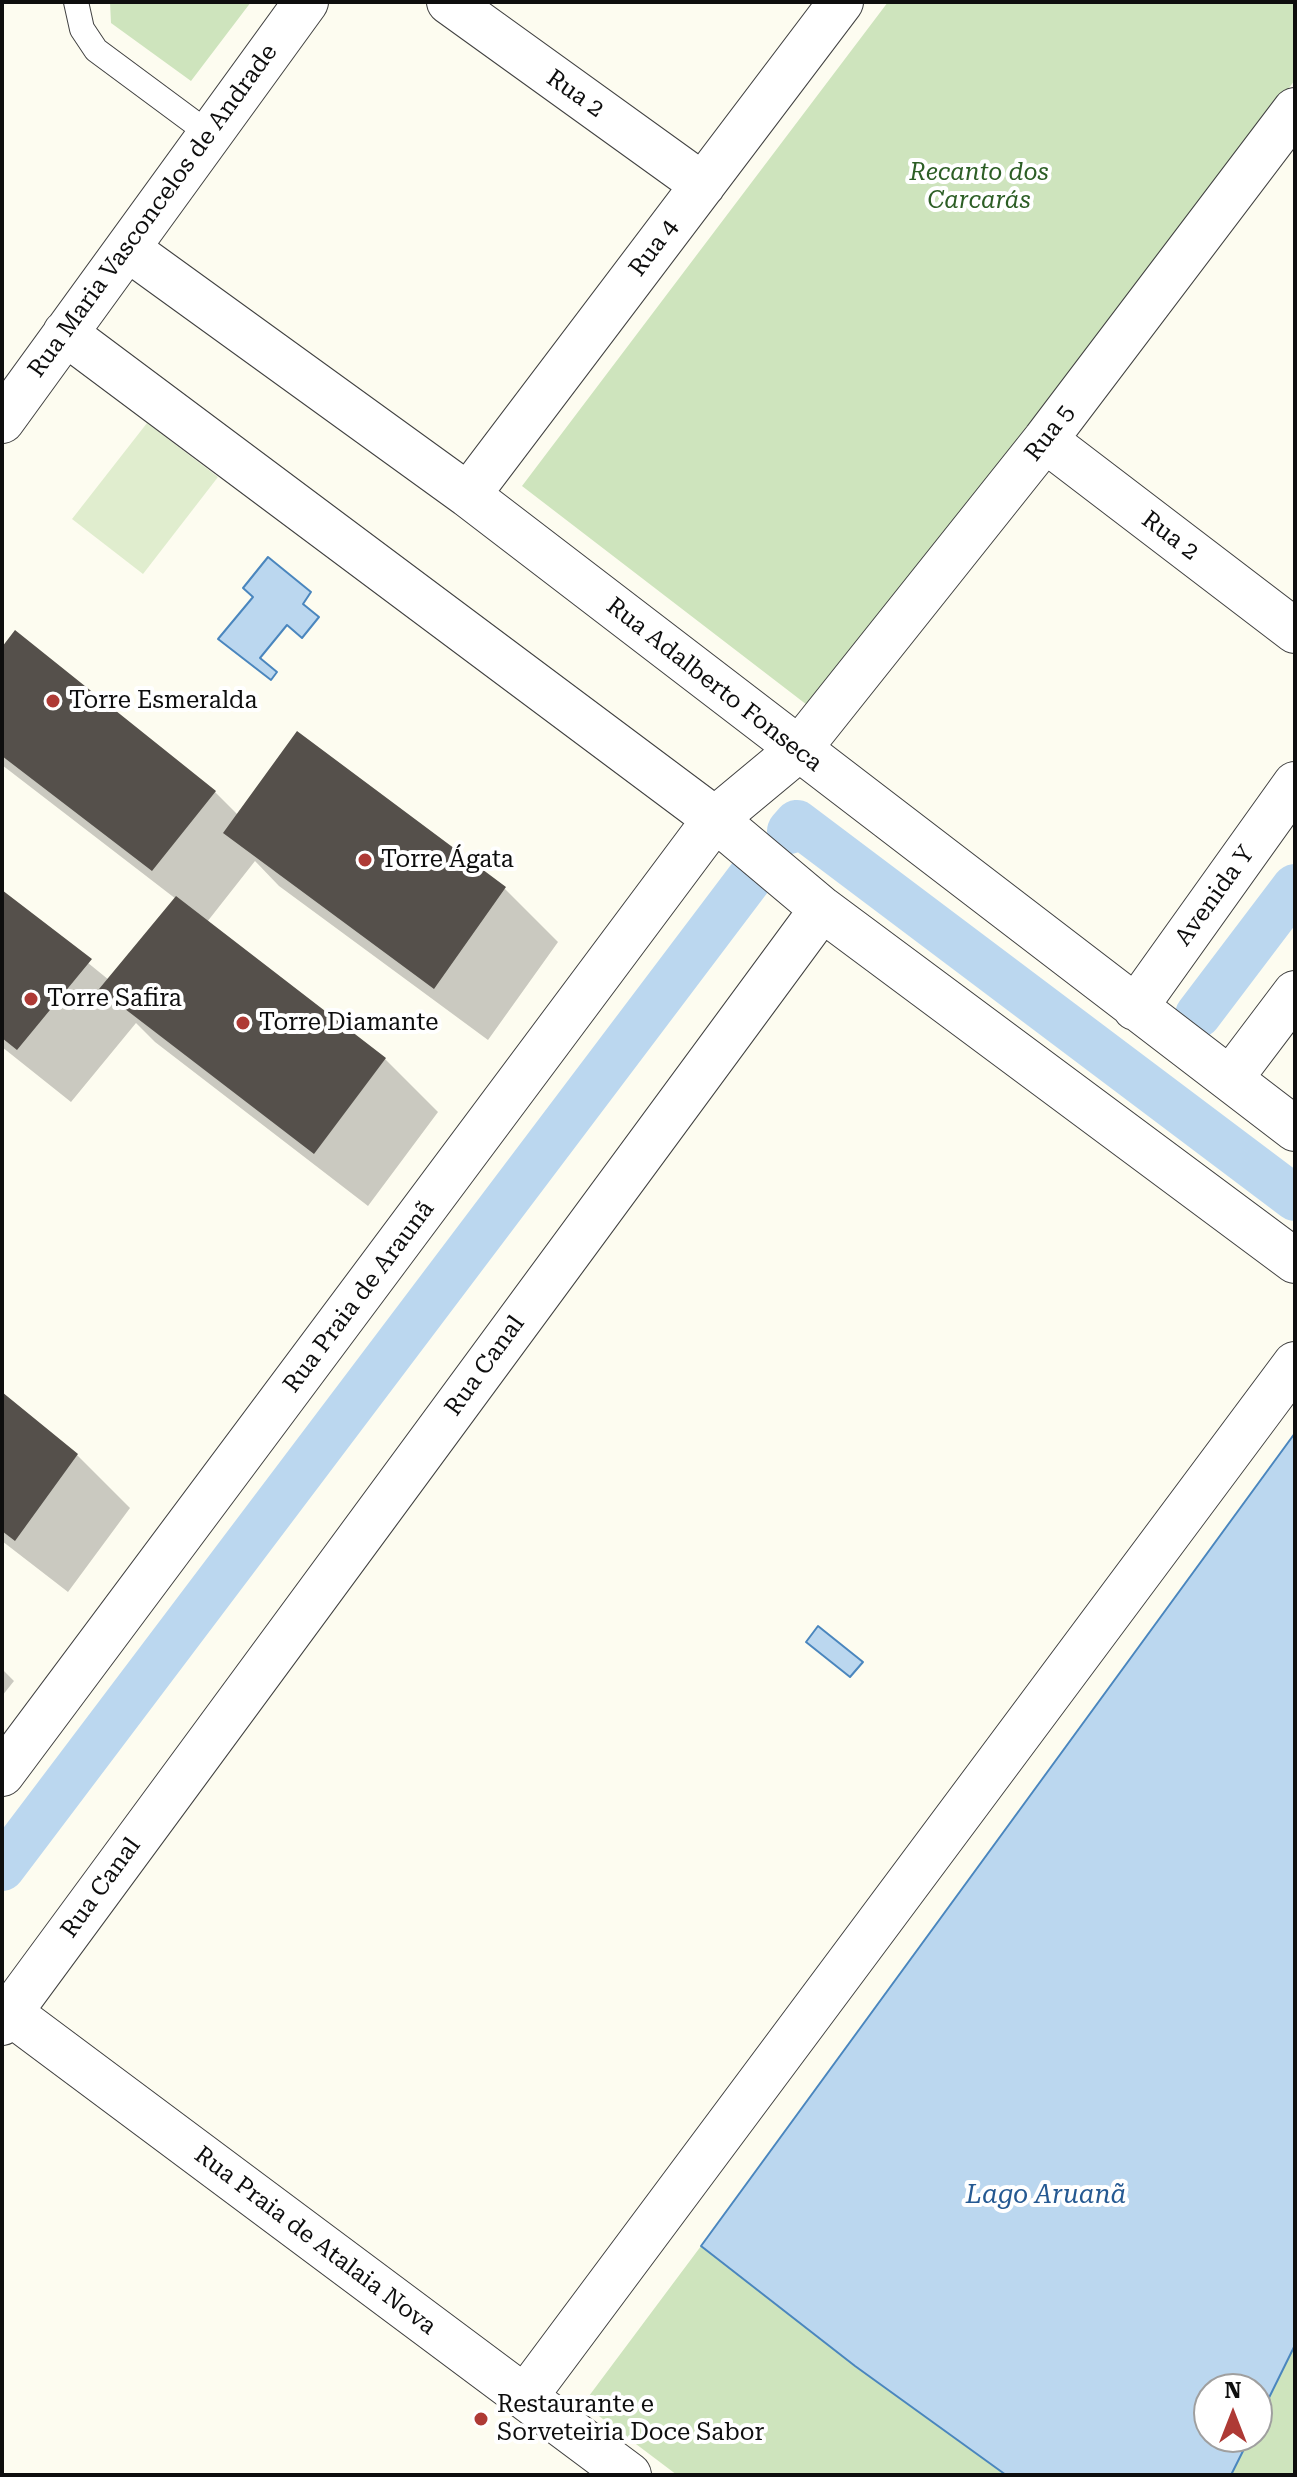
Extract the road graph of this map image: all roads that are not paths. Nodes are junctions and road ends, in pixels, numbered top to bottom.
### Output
1 (76, 2) edge
2 (306, 2) edge
3 (449, 2) edge
4 (841, 2) edge
5 (1295, 110) edge
6 (208, 133) junction
7 (703, 185) junction
8 (128, 249) junction
9 (65, 333) junction
10 (2, 421) edge
11 (1045, 440) junction
12 (468, 495) junction
13 (1295, 631) edge
14 (798, 750) junction
15 (1295, 784) edge
16 (715, 819) junction
17 (822, 909) junction
18 (1295, 993) edge
19 (1135, 1008) junction
20 (1230, 1079) junction
21 (1295, 1129) edge
22 (1295, 1261) edge
23 (1295, 1364) edge
24 (2, 1774) edge
25 (4, 2014) edge
26 (525, 2397) junction
27 (629, 2475) edge

1 - 6 lane
2 - 6 street, Rua Maria Vasconcelos de Andrade
3 - 7 street, Rua 2
4 - 7 street, Rua 4
5 - 11 street, Rua 5
6 - 8 street, Rua Maria Vasconcelos de Andrade
7 - 12 street, Rua 4
8 - 9 street, Rua Maria Vasconcelos de Andrade
8 - 12 street, Rua Adalberto Fonseca
9 - 10 street, Rua Maria Vasconcelos de Andrade
9 - 16 street
11 - 13 street, Rua 2
11 - 14 street, Rua 5
12 - 14 street, Rua Adalberto Fonseca
14 - 16 street
14 - 19 street, Rua Adalberto Fonseca
15 - 19 street, Avenida Y
16 - 17 street
16 - 24 street, Rua Praia de Araunã
17 - 22 street
17 - 25 street, Rua Canal
18 - 20 street
19 - 20 street, Rua Adalberto Fonseca
20 - 21 street, Rua Adalberto Fonseca
23 - 26 street
25 - 26 street, Rua Praia de Atalaia Nova
26 - 27 street, Rua Praia de Atalaia Nova

